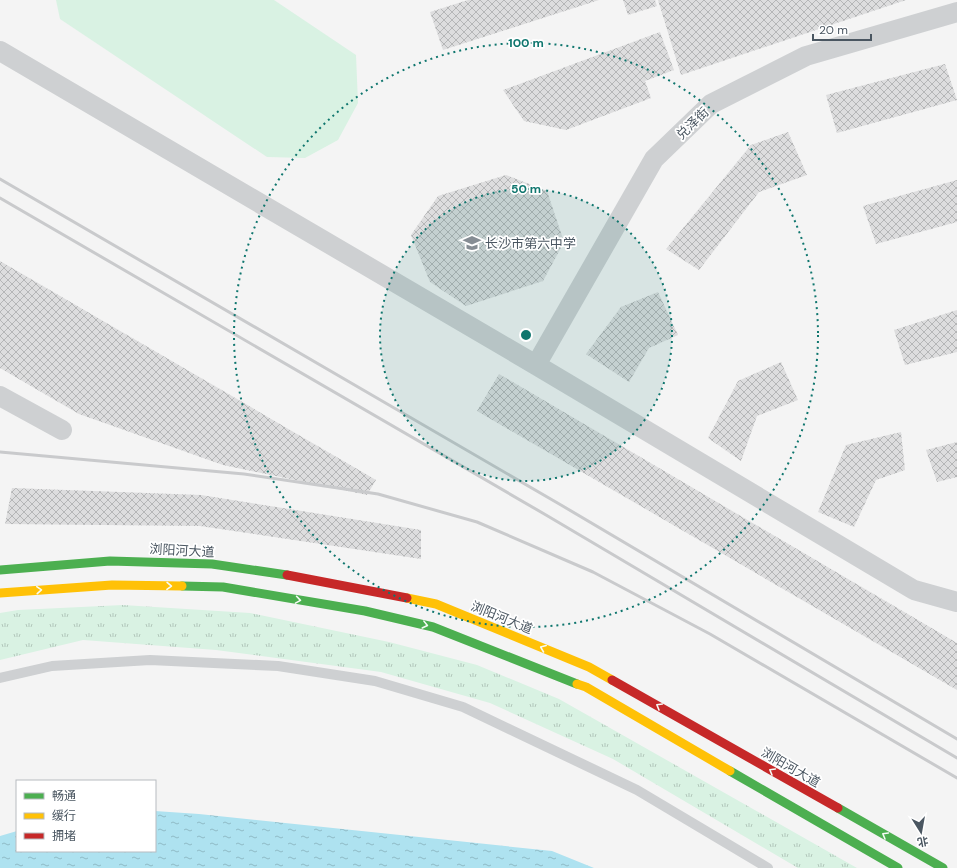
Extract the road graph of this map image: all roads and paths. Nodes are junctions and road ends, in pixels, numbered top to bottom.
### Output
1 (957, 12) edge
2 (0, 52) edge
3 (536, 365) junction
4 (0, 396) edge
5 (62, 430) dead end
6 (0, 570) edge
7 (0, 593) edge
8 (957, 602) edge
9 (0, 678) edge
10 (768, 868) edge
11 (898, 868) edge
12 (943, 868) edge

1 - 3 street, 兑泽街
2 - 3 street
3 - 8 street
4 - 5 street
12 -> 6 main road, 浏阳河大道
7 -> 11 main road
9 - 10 lane

